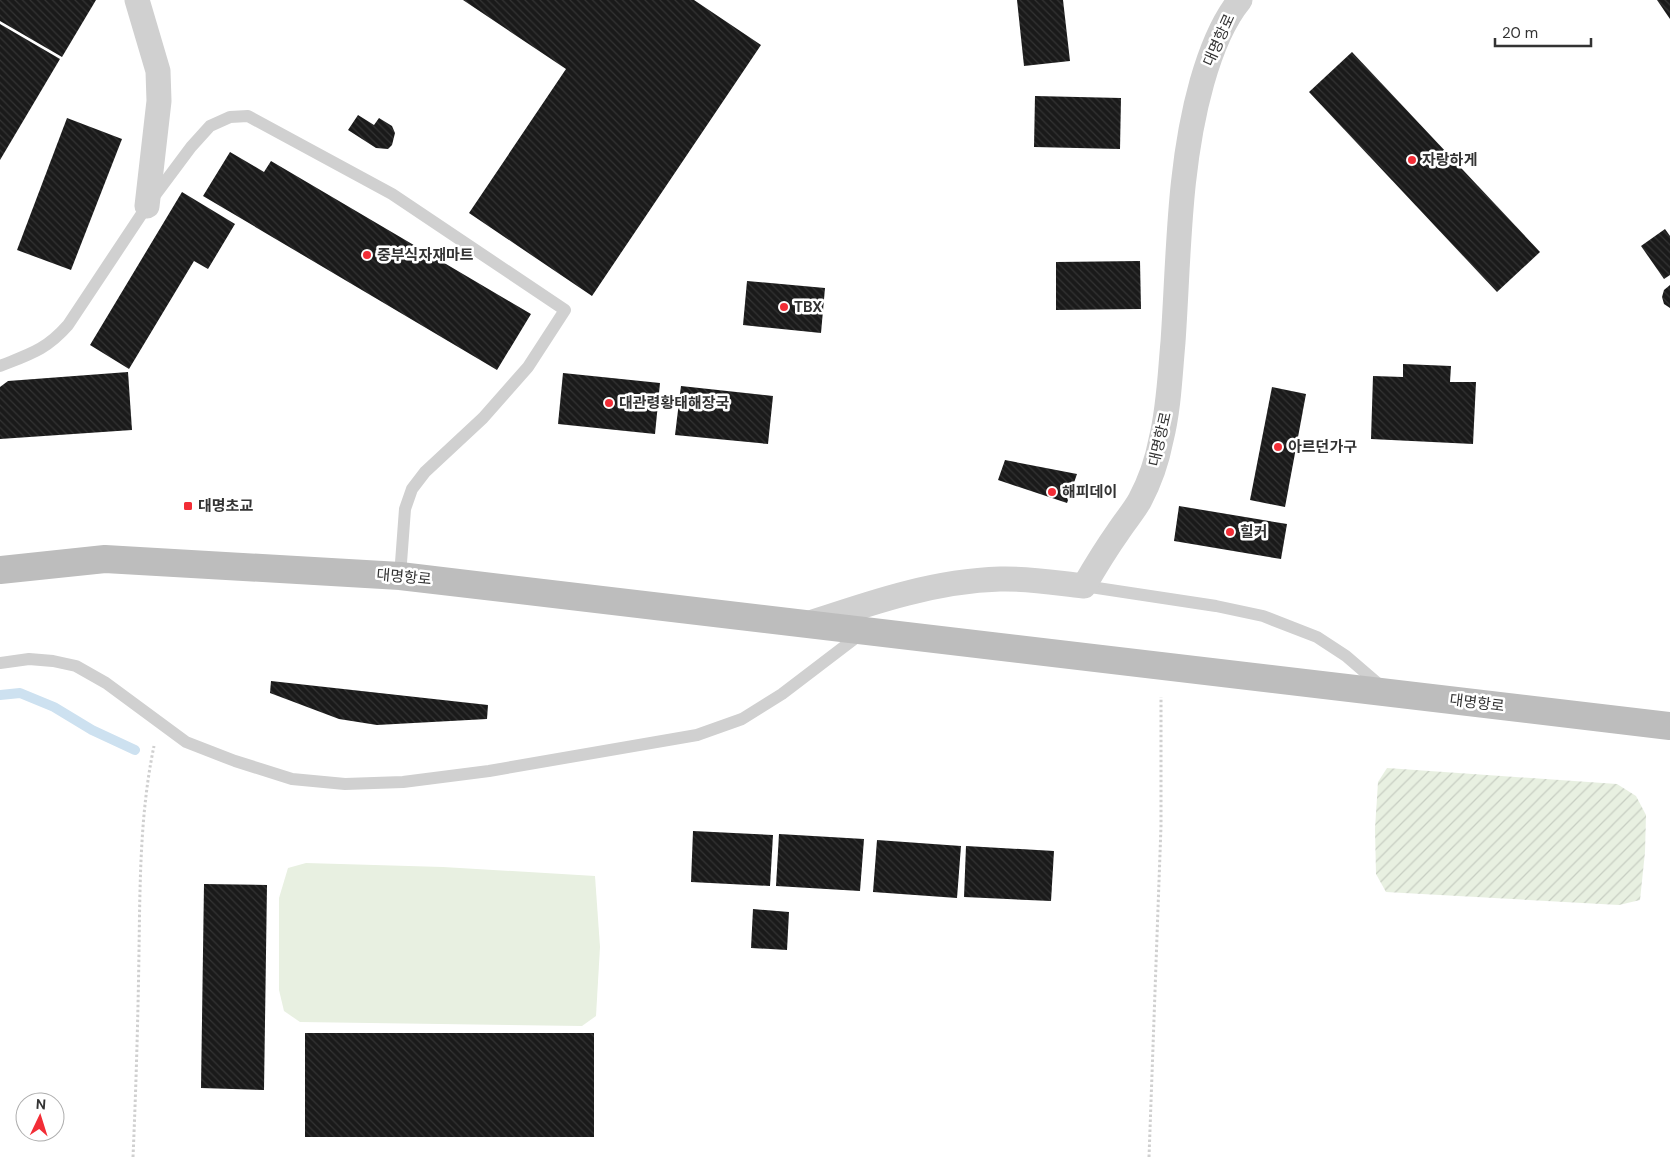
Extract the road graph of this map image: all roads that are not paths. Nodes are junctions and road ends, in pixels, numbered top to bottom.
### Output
1 (138, 0) edge
2 (1240, 0) edge
3 (147, 206) junction
4 (0, 366) edge
5 (0, 570) edge
6 (400, 576) junction
7 (1084, 586) junction
8 (807, 624) junction
9 (865, 630) junction
10 (0, 663) edge
11 (1390, 693) junction
12 (1670, 726) edge

1 - 3 street
2 - 7 street, 대명항로
3 - 4 lane
3 - 6 lane
5 - 6 main road, 대명항로
6 - 8 main road, 대명항로
7 - 8 street, 대명항로
7 - 11 lane
8 - 9 main road, 대명항로
9 - 10 lane
9 - 11 main road, 대명항로
11 - 12 main road, 대명항로

